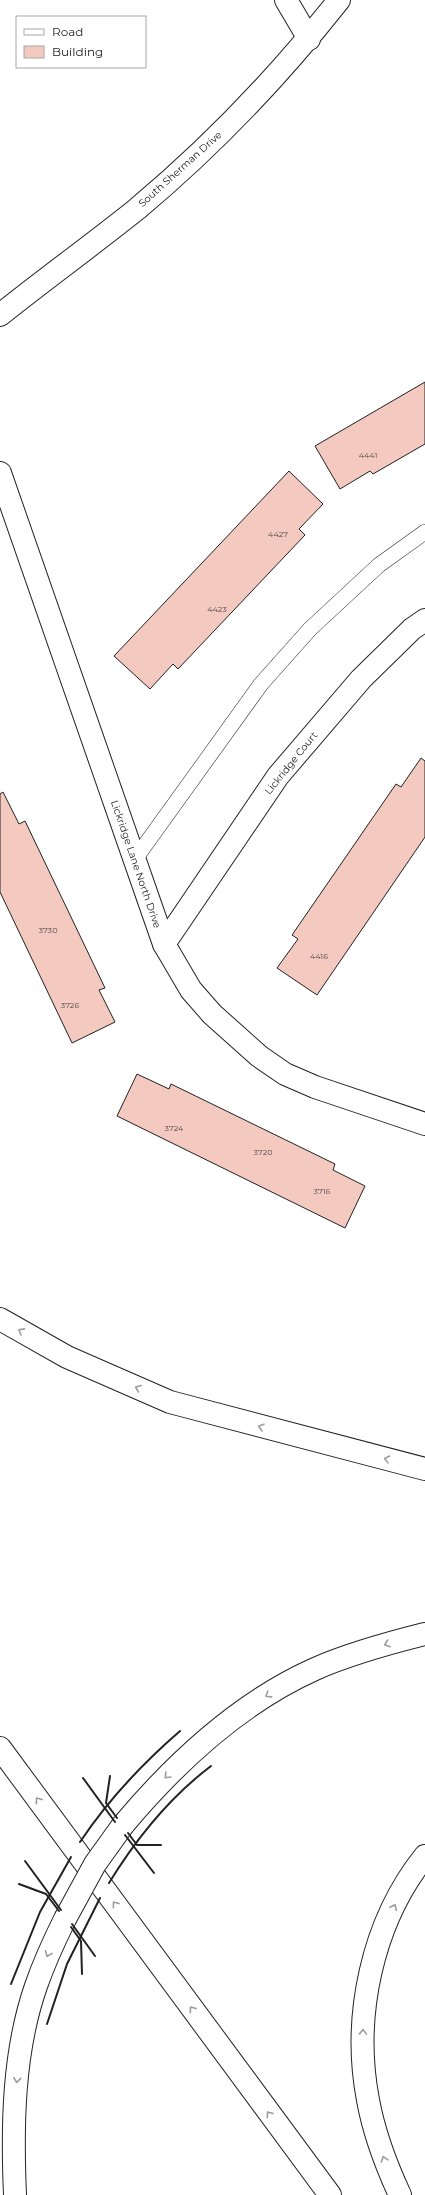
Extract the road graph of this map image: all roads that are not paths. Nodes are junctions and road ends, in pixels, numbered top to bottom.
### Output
1 (286, 0) edge
2 (339, 0) edge
3 (308, 38) junction
4 (0, 314) edge
5 (0, 473) edge
6 (425, 532) edge
7 (425, 620) edge
8 (134, 859) junction
9 (164, 944) junction
10 (425, 1124) edge
11 (0, 1319) edge
12 (425, 1469) edge
13 (425, 1634) edge
14 (0, 1748) edge
15 (425, 1856) edge
16 (292, 2145) junction
17 (15, 2195) edge
18 (324, 2195) edge
19 (330, 2195) edge
20 (400, 2195) edge

1 - 3 main road
2 - 3 main road, South Sherman Drive
3 - 4 main road, South Sherman Drive
5 - 8 main road, Lickridge Lane North Drive
6 - 8 lane
7 - 9 main road, Lickridge Court
8 - 9 main road, Lickridge Lane North Drive
9 - 10 main road, Lickridge Lane North Drive
12 -> 11 main road
13 -> 17 main road, bridge
16 -> 14 main road
20 -> 15 main road
16 - 18 main road
16 - 19 main road

